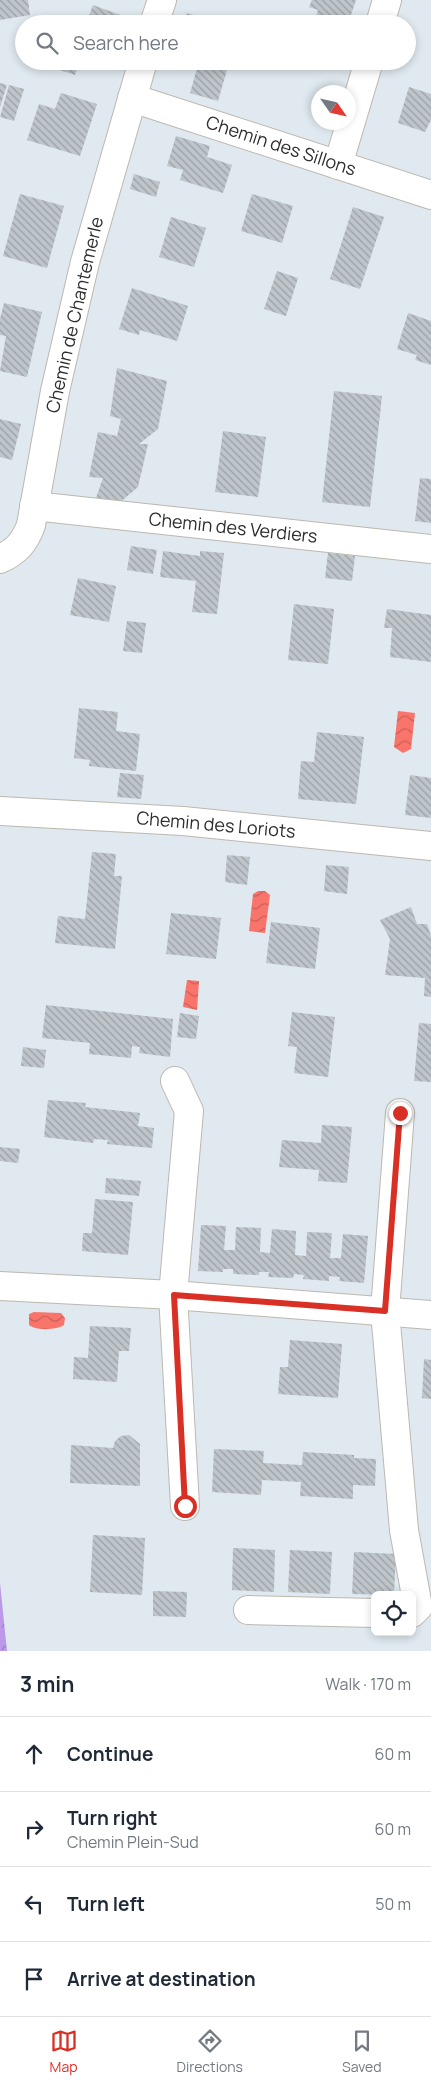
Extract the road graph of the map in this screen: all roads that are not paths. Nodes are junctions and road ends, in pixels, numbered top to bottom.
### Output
1 (162, 0) edge
2 (387, 0) edge
3 (157, 15) edge
4 (383, 15) edge
5 (140, 70) edge
6 (366, 70) edge
7 (132, 98) junction
8 (338, 165) junction
9 (431, 195) edge
10 (34, 506) junction
11 (431, 549) edge
12 (0, 559) edge
13 (0, 811) edge
14 (431, 846) edge
15 (175, 1081) dead end
16 (400, 1113) dead end
17 (0, 1286) edge
18 (174, 1295) junction
19 (385, 1311) junction
20 (431, 1314) edge
21 (185, 1506) dead end
22 (415, 1591) edge
23 (416, 1596) edge
24 (416, 1609) edge
25 (248, 1610) dead end
26 (371, 1613) edge

1 - 3 street
2 - 4 street
5 - 7 street, Chemin de Chantemerle
6 - 8 street
7 - 8 street, Chemin des Sillons
7 - 10 street, Chemin de Chantemerle
8 - 9 street, Chemin des Sillons
10 - 11 street, Chemin des Verdiers
10 - 12 street, Chemin de Chantemerle
13 - 14 street, Chemin des Loriots
15 - 18 street
16 - 19 street
17 - 18 street
18 - 19 street
18 - 21 street
19 - 20 street
19 - 22 street
23 - 24 street
25 - 26 street

